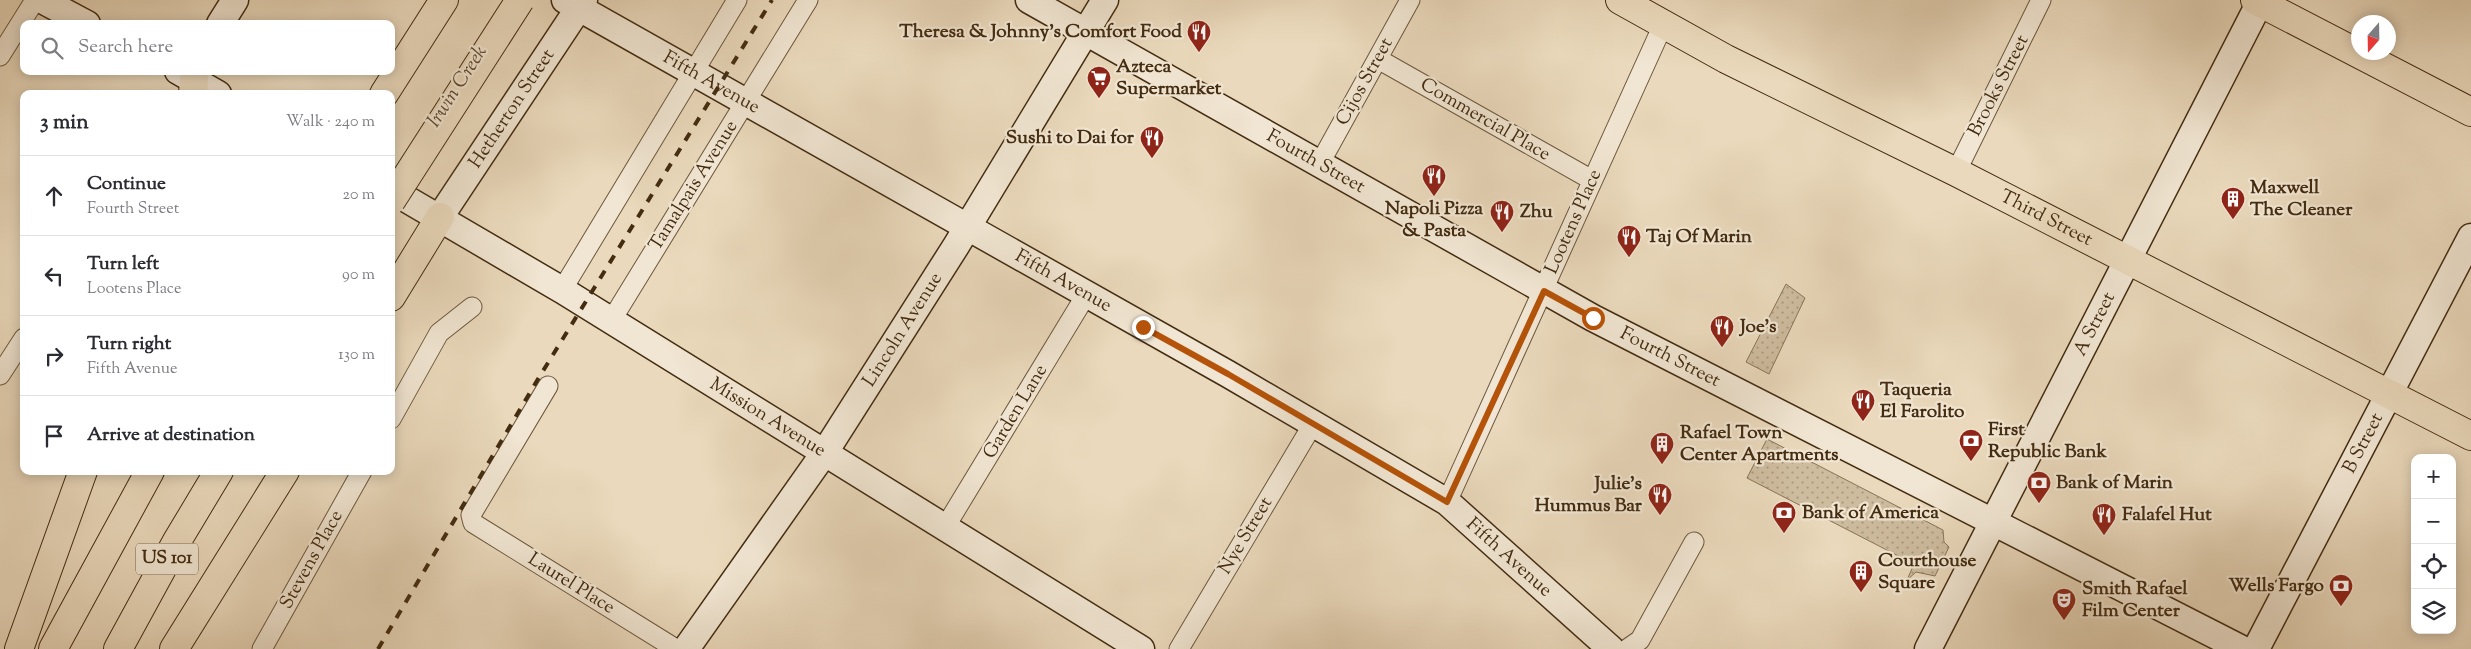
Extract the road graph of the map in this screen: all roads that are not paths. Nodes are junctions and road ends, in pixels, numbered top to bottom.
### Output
1 (35, 0) edge
2 (42, 0) edge
3 (235, 0) edge
4 (444, 0) edge
5 (520, 0) edge
6 (738, 0) edge
7 (808, 0) edge
8 (1029, 0) edge
9 (1105, 0) edge
10 (1410, 0) edge
11 (1620, 0) edge
12 (2042, 0) edge
13 (2259, 1) edge
14 (576, 3) edge
15 (22, 20) edge
16 (80, 20) edge
17 (222, 20) edge
18 (20, 24) edge
19 (1663, 25) junction
20 (1086, 32) junction
21 (0, 56) edge
22 (1378, 59) junction
23 (694, 74) junction
24 (188, 82) edge
25 (208, 90) edge
26 (387, 90) edge
27 (746, 102) junction
28 (2471, 112) edge
29 (1320, 163) junction
30 (1956, 172) junction
31 (1592, 180) junction
32 (395, 192) edge
33 (395, 195) edge
34 (440, 217) junction
35 (967, 228) junction
36 (2471, 237) edge
37 (2128, 260) junction
38 (395, 290) edge
39 (562, 290) junction
40 (1544, 291) junction
41 (1086, 295) junction
42 (472, 308) dead end
43 (611, 321) junction
44 (20, 344) edge
45 (0, 376) edge
46 (548, 386) dead end
47 (2388, 394) junction
48 (395, 411) edge
49 (1313, 424) junction
50 (2471, 436) edge
51 (825, 452) junction
52 (82, 475) edge
53 (148, 475) edge
54 (217, 475) edge
55 (283, 475) edge
56 (360, 475) edge
57 (1447, 502) junction
58 (1993, 523) junction
59 (944, 529) junction
60 (1694, 542) dead end
61 (19, 649) edge
62 (53, 649) edge
63 (118, 649) edge
64 (174, 649) edge
65 (262, 649) edge
66 (676, 649) edge
67 (686, 649) edge
68 (1140, 649) edge
69 (1179, 649) edge
70 (1612, 649) edge
71 (1627, 649) edge
72 (1928, 649) edge
73 (2242, 649) edge
74 (2256, 649) edge

1 - 15 street
2 - 16 street
3 - 17 street
4 - 26 main road
5 - 33 main road, bridge
6 - 23 street
7 - 27 street, Tamalpais Avenue
8 - 20 street, Fourth Street
9 - 20 street, Lincoln Avenue
10 - 22 street, Cijos Street
11 - 19 main road, Third Street
12 - 30 street, Brooks Street
13 - 28 main road
13 - 37 street, A Street
14 - 23 street, Fifth Avenue
14 - 34 street, Hetherton Street
18 - 21 street
19 - 30 main road, Third Street
19 - 31 street, Lootens Place
20 - 29 street, Fourth Street
20 - 35 street, Lincoln Avenue
22 - 29 street, Cijos Street
22 - 31 street, Commercial Place
23 - 27 street, Fifth Avenue
23 - 39 street
24 - 25 street
27 - 35 street, Fifth Avenue
27 - 43 street, Tamalpais Avenue
29 - 40 street, Fourth Street
30 - 37 main road, Third Street
31 - 40 street, Lootens Place
32 - 34 street, Mission Avenue
34 - 38 main road
34 - 39 street, Mission Avenue
35 - 41 street, Fifth Avenue
35 - 51 street, Lincoln Avenue
36 - 47 street, B Street
37 - 47 main road, Third Street
37 - 58 street, A Street
39 - 43 street, Mission Avenue
40 - 57 street, Lootens Place
40 - 58 street, Fourth Street
41 - 49 street, Fifth Avenue
41 - 59 street, Garden Lane
42 - 48 street
43 - 51 street, Mission Avenue
44 - 45 street
46 - 66 street, Laurel Place
47 - 50 main road, Third Street
47 - 74 street, B Street
49 - 57 street, Fifth Avenue
49 - 69 street, Nye Street
51 - 59 street, Mission Avenue
51 - 67 street, Lincoln Avenue
52 - 61 main road
53 - 62 main road, US 101
54 - 63 main road, US 101
55 - 64 main road
56 - 65 street, Stevens Place
57 - 70 street, Fifth Avenue
58 - 72 street, A Street
58 - 73 street, Fourth Street
59 - 68 street, Mission Avenue
60 - 71 street

